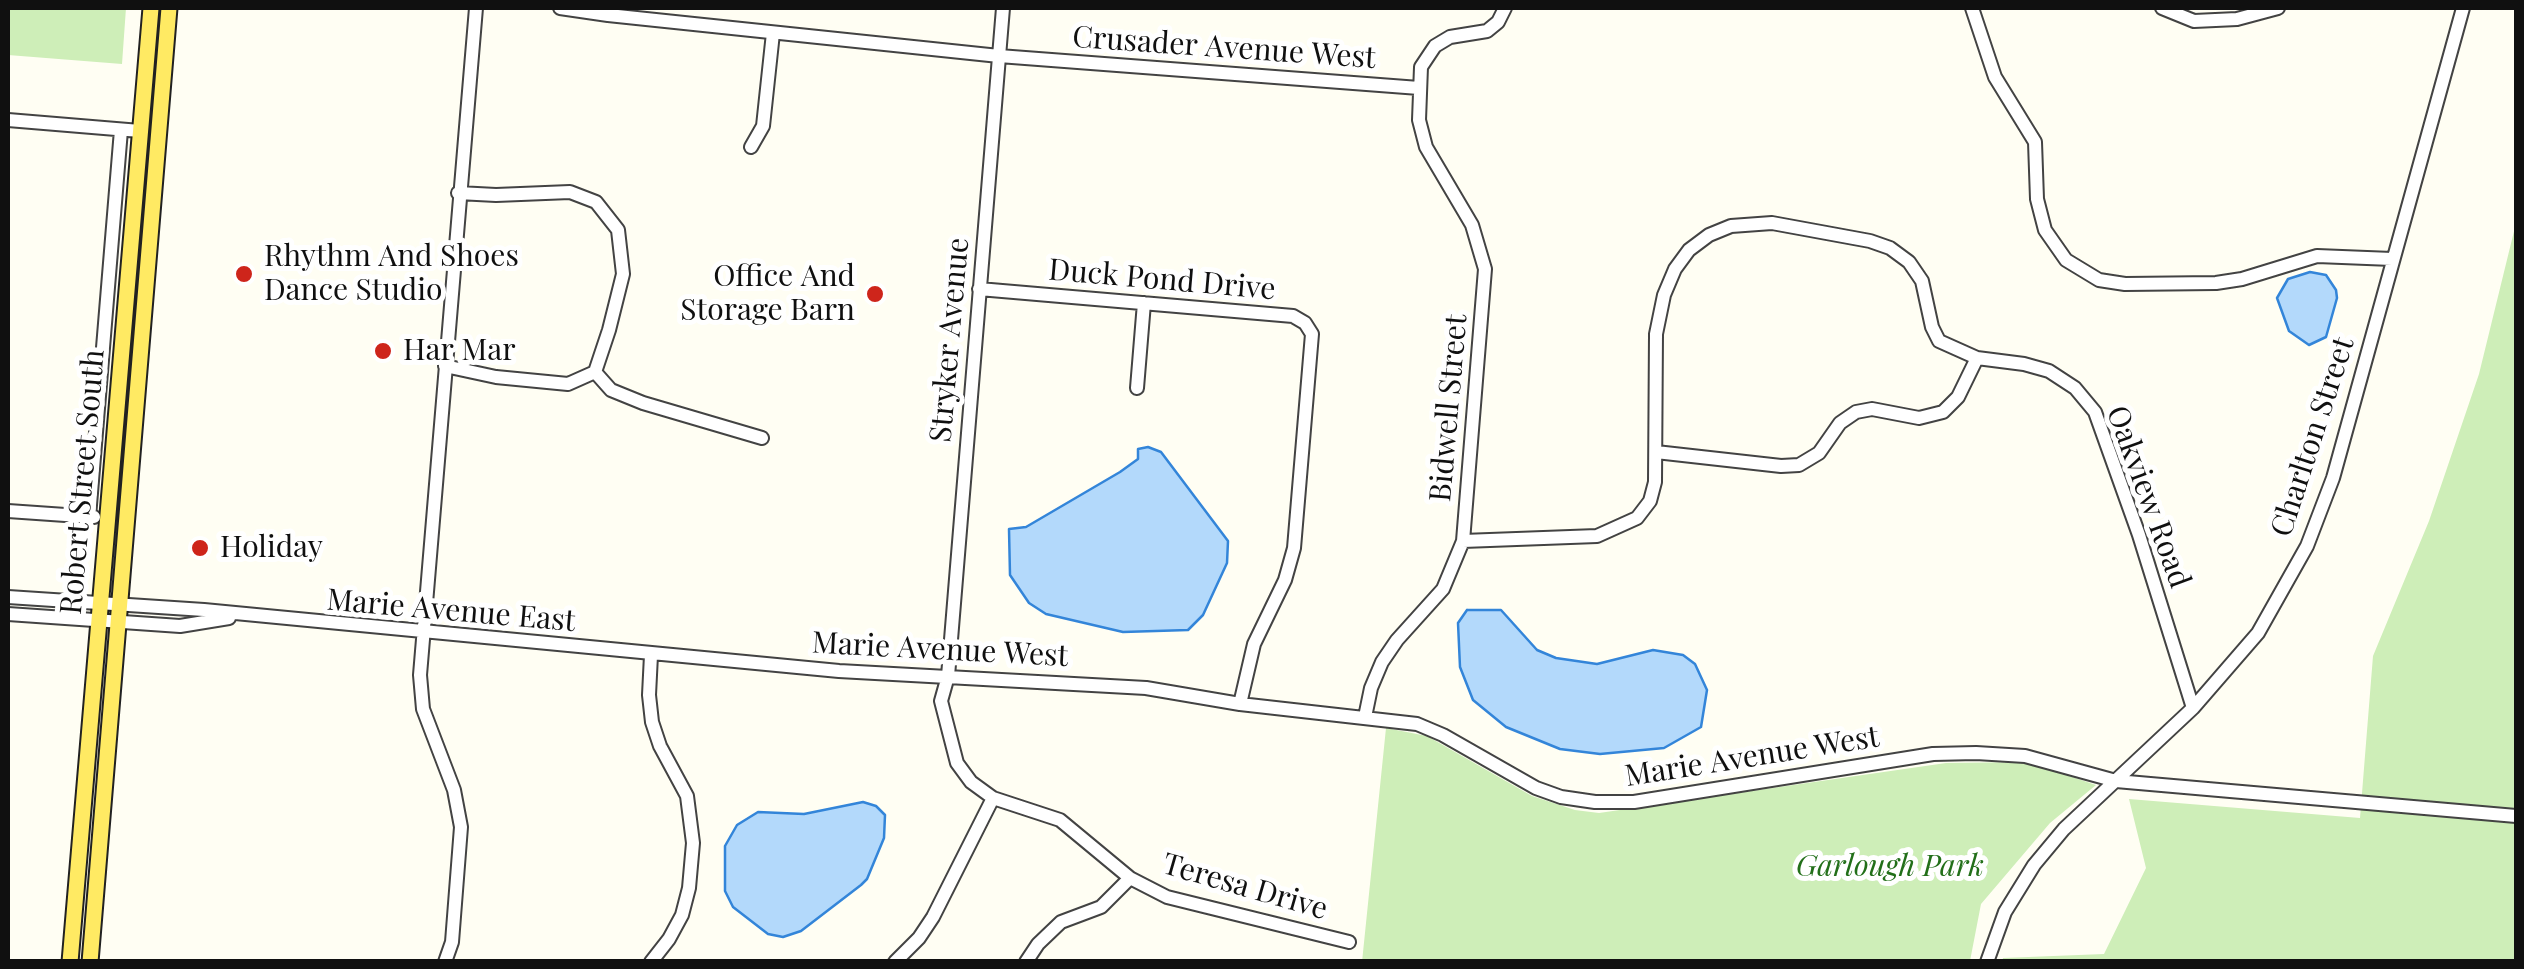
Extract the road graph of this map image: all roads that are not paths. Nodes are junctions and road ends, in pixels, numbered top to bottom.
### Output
1 (151, 8) edge
2 (169, 8) edge
3 (476, 8) edge
4 (560, 8) edge
5 (1002, 8) edge
6 (1504, 8) edge
7 (1972, 8) edge
8 (2162, 8) edge
9 (2278, 8) edge
10 (2463, 8) edge
11 (773, 32) junction
12 (999, 56) junction
13 (1418, 88) junction
14 (8, 120) edge
15 (121, 130) junction
16 (140, 132) junction
17 (752, 147) dead end
18 (157, 153) junction
19 (458, 193) junction
20 (2392, 259) junction
21 (979, 289) junction
22 (1144, 303) junction
23 (121, 347) junction
24 (1977, 358) junction
25 (140, 365) junction
26 (444, 366) junction
27 (595, 372) junction
28 (1137, 388) dead end
29 (762, 438) dead end
30 (1656, 452) junction
31 (8, 511) edge
32 (89, 516) junction
33 (107, 518) junction
34 (1463, 541) junction
35 (8, 597) edge
36 (100, 604) junction
37 (120, 606) junction
38 (8, 614) edge
39 (245, 616) junction
40 (99, 621) junction
41 (119, 623) junction
42 (422, 633) junction
43 (652, 654) junction
44 (948, 676) junction
45 (1240, 704) junction
46 (2193, 708) junction
47 (1365, 717) junction
48 (2116, 781) junction
49 (993, 798) junction
50 (2516, 816) edge
51 (1130, 878) junction
52 (1349, 942) dead end
53 (70, 962) edge
54 (90, 962) edge
55 (445, 962) edge
56 (651, 962) edge
57 (895, 962) edge
58 (1026, 962) edge
59 (1987, 962) edge

1 - 16 main road, Robert Street South
2 - 18 main road, Robert Street South
3 - 19 street
4 - 11 street, Crusader Avenue West
5 - 12 street, Stryker Avenue
6 - 13 street
7 - 20 street
8 - 9 street
10 - 20 street, Charlton Street
11 - 12 street, Crusader Avenue West
11 - 17 street
12 - 13 street, Crusader Avenue West
12 - 21 street, Stryker Avenue
13 - 34 street, Bidwell Street
14 - 15 street
15 - 16 street
15 - 32 street
16 - 18 main road
16 - 23 main road, Robert Street South
18 - 25 main road, Robert Street South
19 - 26 street
19 - 27 street
20 - 46 street, Charlton Street
21 - 22 street, Duck Pond Drive
21 - 44 street, Stryker Avenue
22 - 28 street
22 - 45 street, Duck Pond Drive
23 - 25 main road
23 - 33 main road, Robert Street South
24 - 30 street
24 - 30 street, Oakview Road
24 - 46 street, Oakview Road
25 - 37 main road, Robert Street South
26 - 27 street
26 - 42 street
27 - 29 street
30 - 34 street, Oakview Road
31 - 32 street
32 - 33 street
33 - 36 main road, Robert Street South
34 - 47 street, Bidwell Street
35 - 36 street, Marie Avenue East
36 - 37 street, Marie Avenue East
36 - 40 main road, Robert Street South
37 - 39 street, Marie Avenue East
37 - 41 main road, Robert Street South
38 - 40 street, Marie Avenue East
39 - 41 street, Marie Avenue East
39 - 42 street, Marie Avenue East
40 - 41 street, Marie Avenue East
40 - 53 main road, Robert Street South
41 - 54 main road, Robert Street South
42 - 43 street, Marie Avenue East
42 - 55 street
43 - 44 street, Marie Avenue West
43 - 56 street
44 - 45 street, Marie Avenue West
44 - 49 street, Teresa Drive
45 - 47 street, Marie Avenue West
46 - 48 street, Charlton Street
47 - 48 street, Marie Avenue West
48 - 50 street, Marie Avenue West
48 - 59 street, Charlton Street
49 - 51 street, Teresa Drive
49 - 57 street
51 - 52 street, Teresa Drive
51 - 58 street

